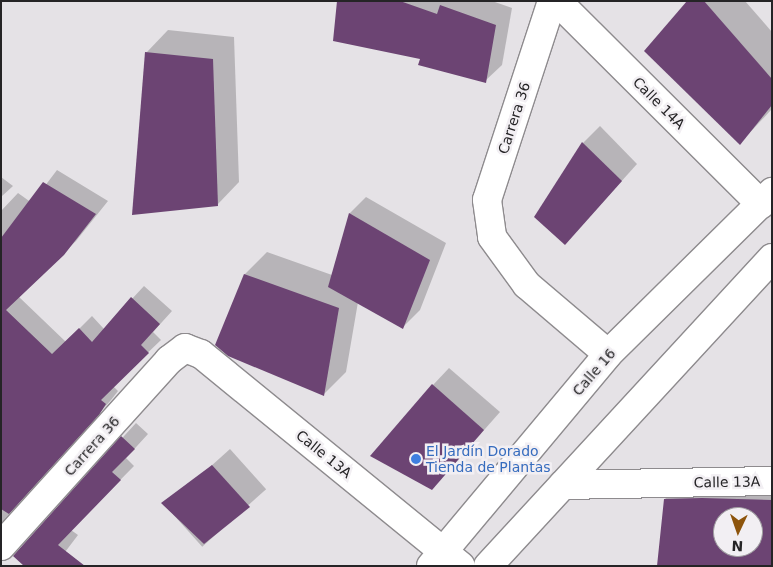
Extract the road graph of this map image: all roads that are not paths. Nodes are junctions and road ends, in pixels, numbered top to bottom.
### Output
1 (552, 1) edge
2 (557, 1) edge
3 (766, 198) edge
4 (772, 258) edge
5 (761, 282) edge
6 (185, 348) joint
7 (608, 354) junction
8 (772, 481) edge
9 (563, 485) junction
10 (1, 546) edge
11 (445, 561) edge
12 (488, 566) edge

1 - 7 street, Carrera 36
2 - 3 street, Calle 14A
3 - 7 street, Calle 16
4 - 5 street
5 - 9 street
6 - 10 street, Carrera 36
6 - 11 street, Calle 13A
7 - 11 street, Calle 16
8 - 9 street, Calle 13A
9 - 12 street

